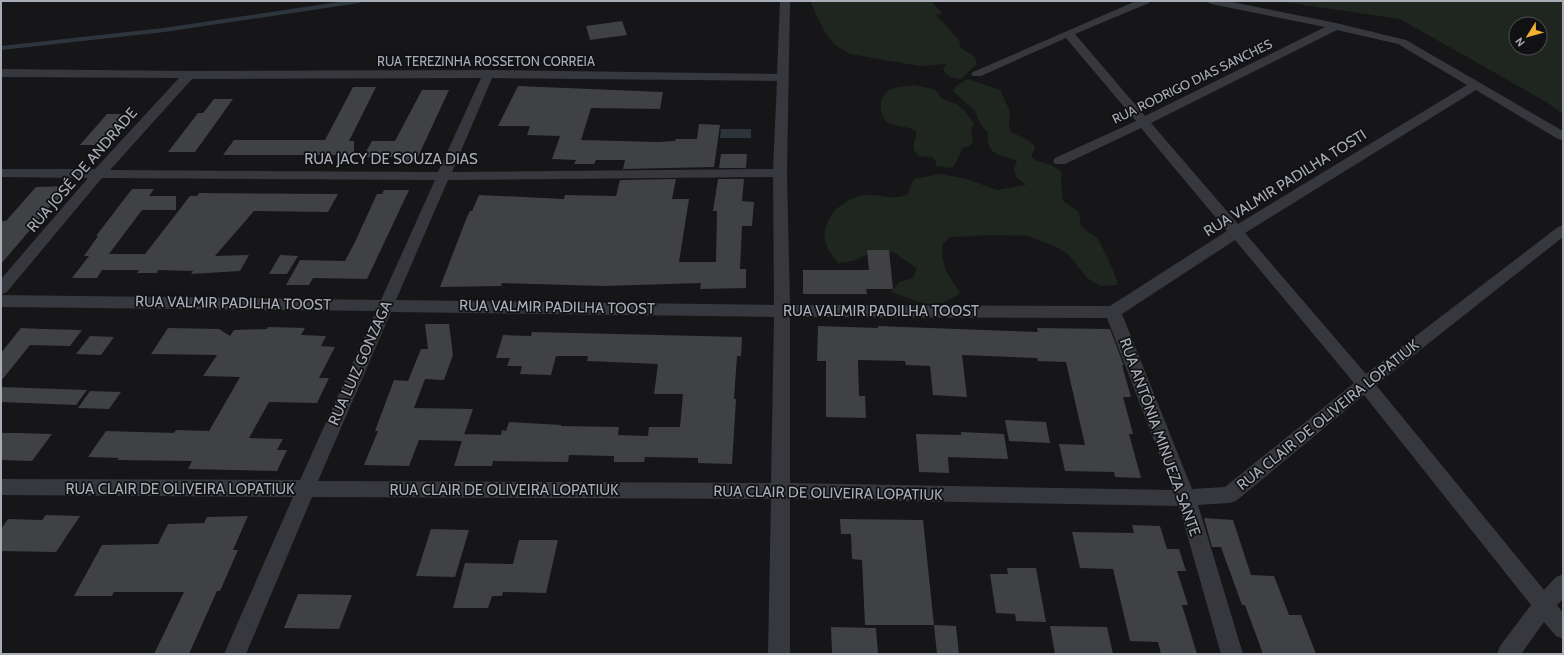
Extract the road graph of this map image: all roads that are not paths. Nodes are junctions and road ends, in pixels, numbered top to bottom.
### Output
1 (785, 1) edge
2 (1145, 1) edge
3 (1211, 1) edge
4 (1336, 26) junction
5 (1068, 33) junction
6 (1, 73) edge
7 (488, 74) junction
8 (977, 74) dead end
9 (189, 75) junction
10 (783, 78) junction
11 (1476, 85) junction
12 (1144, 122) junction
13 (1563, 136) edge
14 (1060, 161) dead end
15 (1, 172) edge
16 (99, 173) junction
17 (780, 174) junction
18 (443, 176) junction
19 (1563, 230) edge
20 (1236, 232) junction
21 (1, 289) edge
22 (1, 301) edge
23 (386, 304) junction
24 (782, 311) junction
25 (1113, 312) junction
26 (1365, 384) junction
27 (1, 487) edge
28 (305, 490) junction
29 (780, 491) junction
30 (1186, 498) junction
31 (1563, 584) edge
32 (1543, 606) junction
33 (1563, 629) edge
34 (235, 654) edge
35 (778, 654) edge
36 (1232, 654) edge
37 (1508, 654) edge

1 - 10 street
2 - 5 street
3 - 4 street
4 - 11 street
4 - 12 street, RUA RODRIGO DIAS SANCHES
5 - 8 street
5 - 12 street
6 - 9 street, RUA TEREZINHA ROSSETON CORREIA
7 - 9 street, RUA TEREZINHA ROSSETON CORREIA
7 - 10 street, RUA TEREZINHA ROSSETON CORREIA
7 - 18 street, RUA LUIZ GONZAGA
9 - 16 street, RUA JOSÉ DE ANDRADE
10 - 17 street
11 - 13 street
11 - 20 street, RUA VALMIR PADILHA TOSTI
12 - 14 street, RUA RODRIGO DIAS SANCHES
12 - 20 street
15 - 16 street, RUA JACY DE SOUZA DIAS
16 - 18 street, RUA JACY DE SOUZA DIAS
16 - 21 street, RUA JOSÉ DE ANDRADE
17 - 18 street, RUA JACY DE SOUZA DIAS
17 - 24 street
18 - 23 street, RUA LUIZ GONZAGA
19 - 26 street, RUA CLAIR DE OLIVEIRA LOPATIUK
20 - 25 street, RUA VALMIR PADILHA TOSTI
20 - 26 street
22 - 23 street, RUA VALMIR PADILHA TOOST
23 - 24 street, RUA VALMIR PADILHA TOOST
23 - 28 street, RUA LUIZ GONZAGA
24 - 25 street, RUA VALMIR PADILHA TOOST
24 - 29 street
25 - 30 street, RUA ANTÔNIA MINUEZA SANTE
26 - 30 street, RUA CLAIR DE OLIVEIRA LOPATIUK
26 - 32 street
27 - 28 street, RUA CLAIR DE OLIVEIRA LOPATIUK
28 - 29 street, RUA CLAIR DE OLIVEIRA LOPATIUK
28 - 34 street, RUA LUIZ GONZAGA
29 - 30 street, RUA CLAIR DE OLIVEIRA LOPATIUK
29 - 35 street
30 - 36 street, RUA ANTÔNIA MINUEZA SANTE
31 - 32 street
32 - 33 street
32 - 37 street

